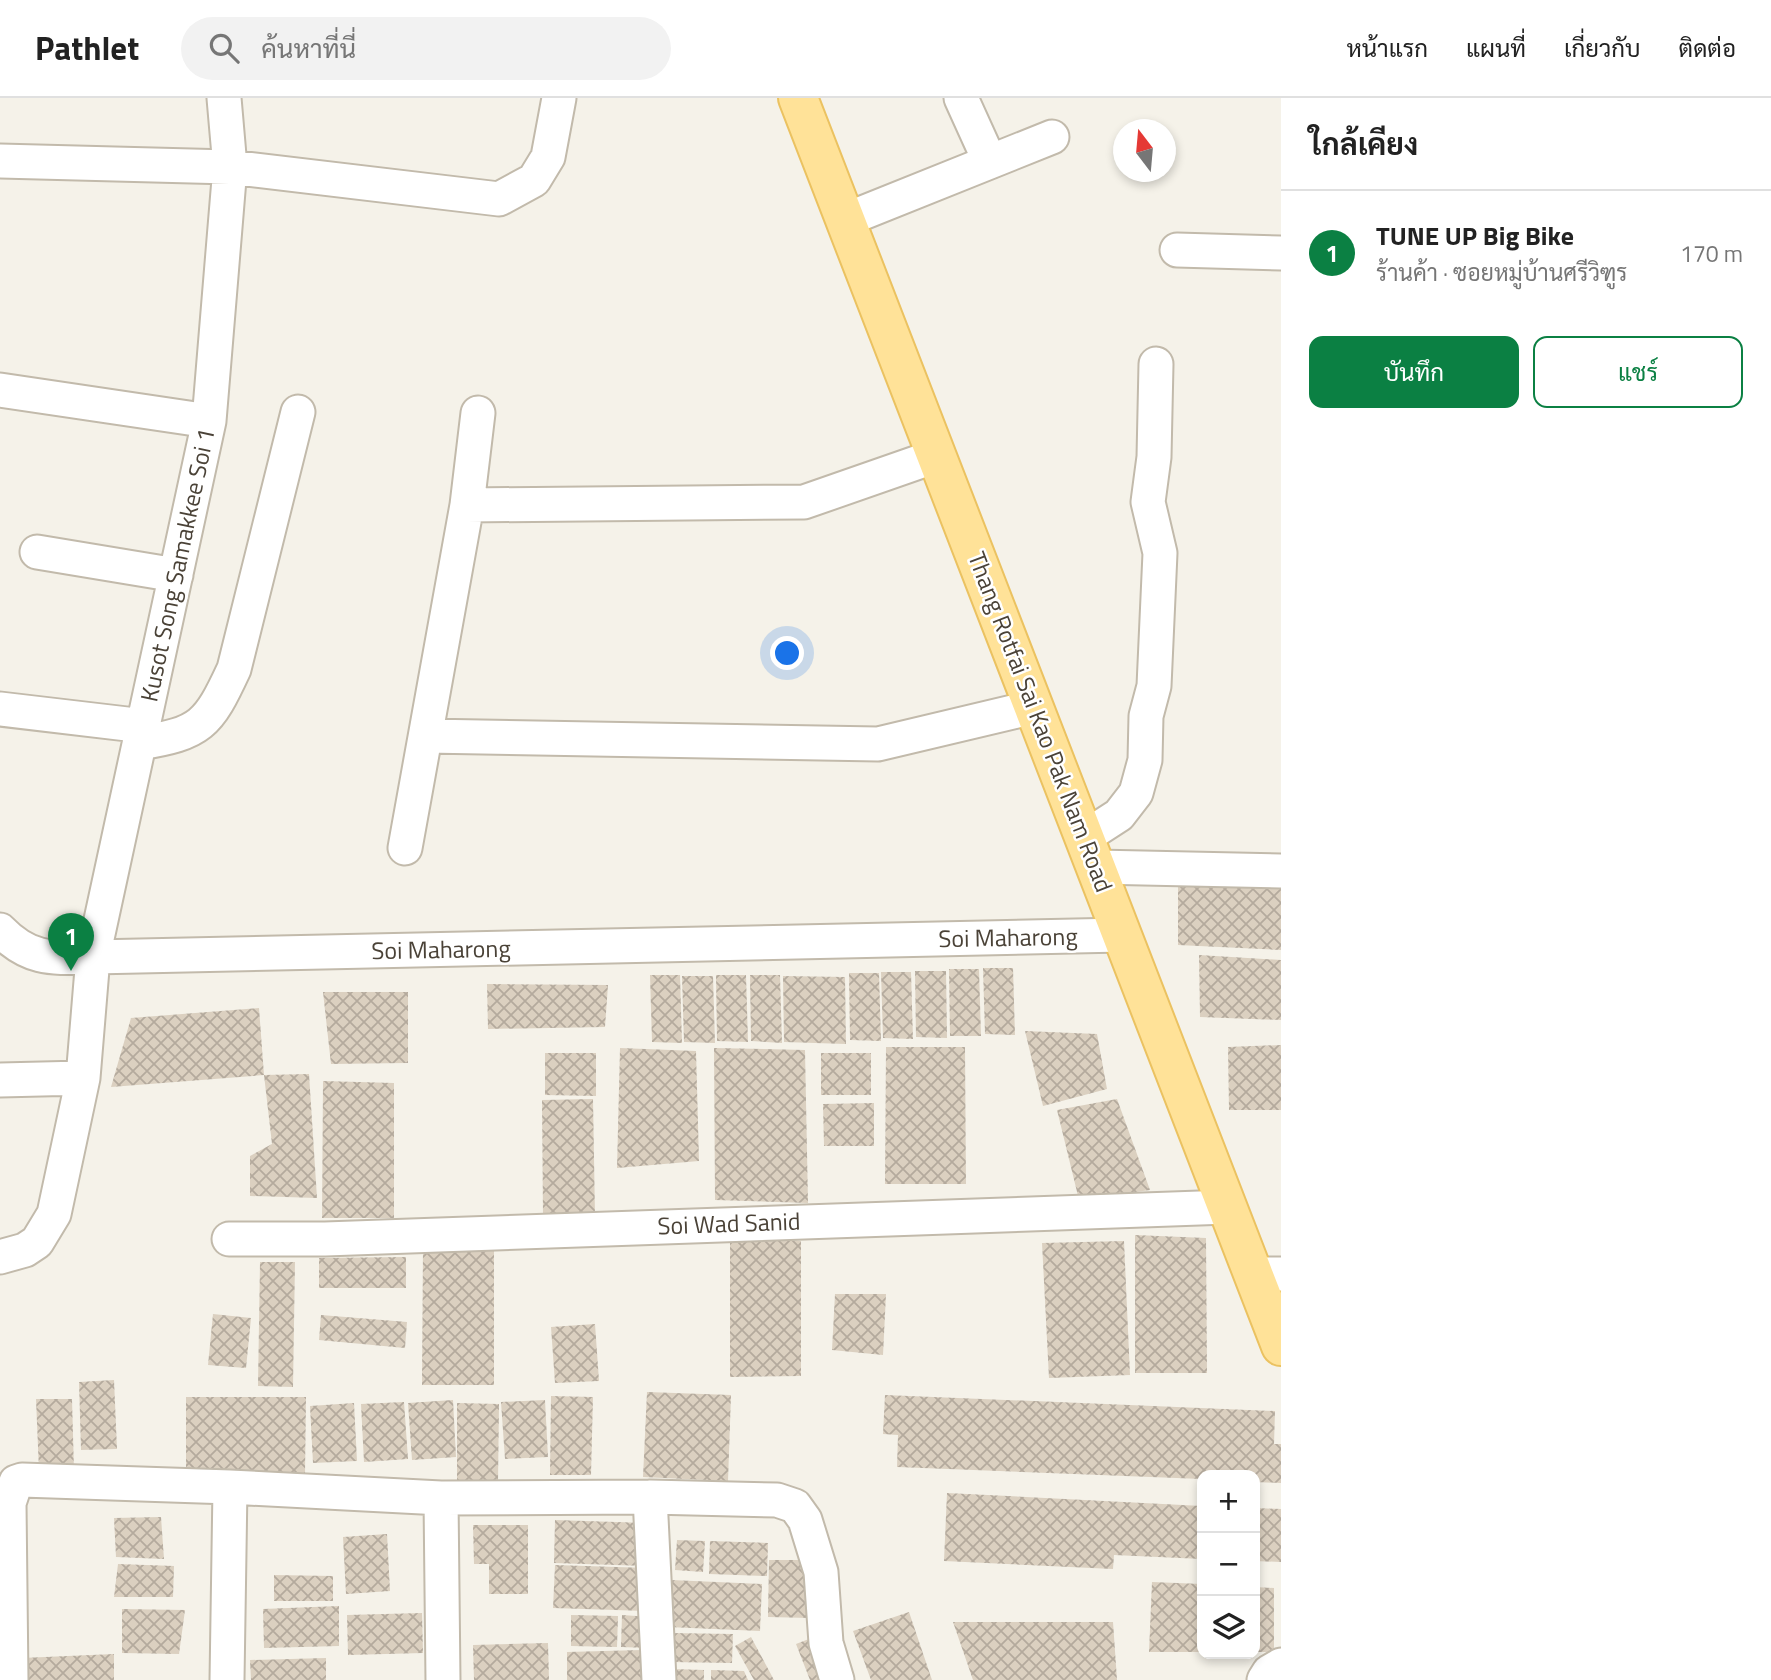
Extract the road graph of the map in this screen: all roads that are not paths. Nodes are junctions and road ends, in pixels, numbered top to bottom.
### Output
1 (225, 98) edge
2 (559, 98) edge
3 (798, 98) edge
4 (961, 98) edge
5 (1052, 137) dead end
6 (0, 161) edge
7 (990, 162) junction
8 (230, 167) junction
9 (845, 220) junction
10 (1177, 250) dead end
11 (1281, 253) edge
12 (1156, 364) dead end
13 (0, 390) edge
14 (298, 412) dead end
15 (478, 413) dead end
16 (209, 421) junction
17 (936, 456) junction
18 (467, 505) junction
19 (37, 552) dead end
20 (176, 575) junction
21 (1034, 707) junction
22 (0, 709) edge
23 (142, 734) junction
24 (426, 736) junction
25 (405, 848) dead end
26 (1090, 852) junction
27 (1281, 871) edge
28 (0, 930) edge
29 (1122, 935) junction
30 (93, 957) junction
31 (83, 1078) junction
32 (0, 1080) edge
33 (1228, 1207) junction
34 (229, 1239) dead end
35 (0, 1257) edge
36 (1267, 1274) edge
37 (1281, 1346) edge
38 (230, 1487) junction
39 (650, 1497) junction
40 (441, 1498) junction
41 (1281, 1665) edge
42 (11, 1680) edge
43 (227, 1680) edge
44 (443, 1680) edge
45 (659, 1680) edge
46 (837, 1680) edge
47 (1265, 1680) edge

1 - 8 street, Kusot Song Samakkee Soi 1
2 - 8 street
3 - 9 main road, Thang Rotfai Sai Kao Pak Nam Road
4 - 7 street
5 - 7 street
6 - 8 street
7 - 9 street
8 - 16 street, Kusot Song Samakkee Soi 1
9 - 17 main road, Thang Rotfai Sai Kao Pak Nam Road
10 - 11 street
12 - 26 street
13 - 16 street
14 - 23 street
15 - 18 street
16 - 20 street, Kusot Song Samakkee Soi 1
17 - 18 street
17 - 21 main road, Thang Rotfai Sai Kao Pak Nam Road
18 - 24 street
19 - 20 street
20 - 23 street, Kusot Song Samakkee Soi 1
21 - 24 street
21 - 26 main road, Thang Rotfai Sai Kao Pak Nam Road
22 - 23 street
23 - 30 street, Kusot Song Samakkee Soi 1
24 - 25 street
26 - 27 street
26 - 29 main road, Thang Rotfai Sai Kao Pak Nam Road
28 - 30 street, Soi Maharong
29 - 30 street, Soi Maharong
29 - 33 main road, Thang Rotfai Sai Kao Pak Nam Road
30 - 31 street
31 - 32 street
31 - 35 street
33 - 34 street, Soi Wad Sanid
33 - 36 main road, Thang Rotfai Sai Kao Pak Nam Road
36 - 37 main road, Thang Rotfai Sai Kao Pak Nam Road
38 - 40 street
38 - 42 street
38 - 43 street
39 - 40 street
39 - 45 street
39 - 46 street
40 - 44 street
41 - 47 street

